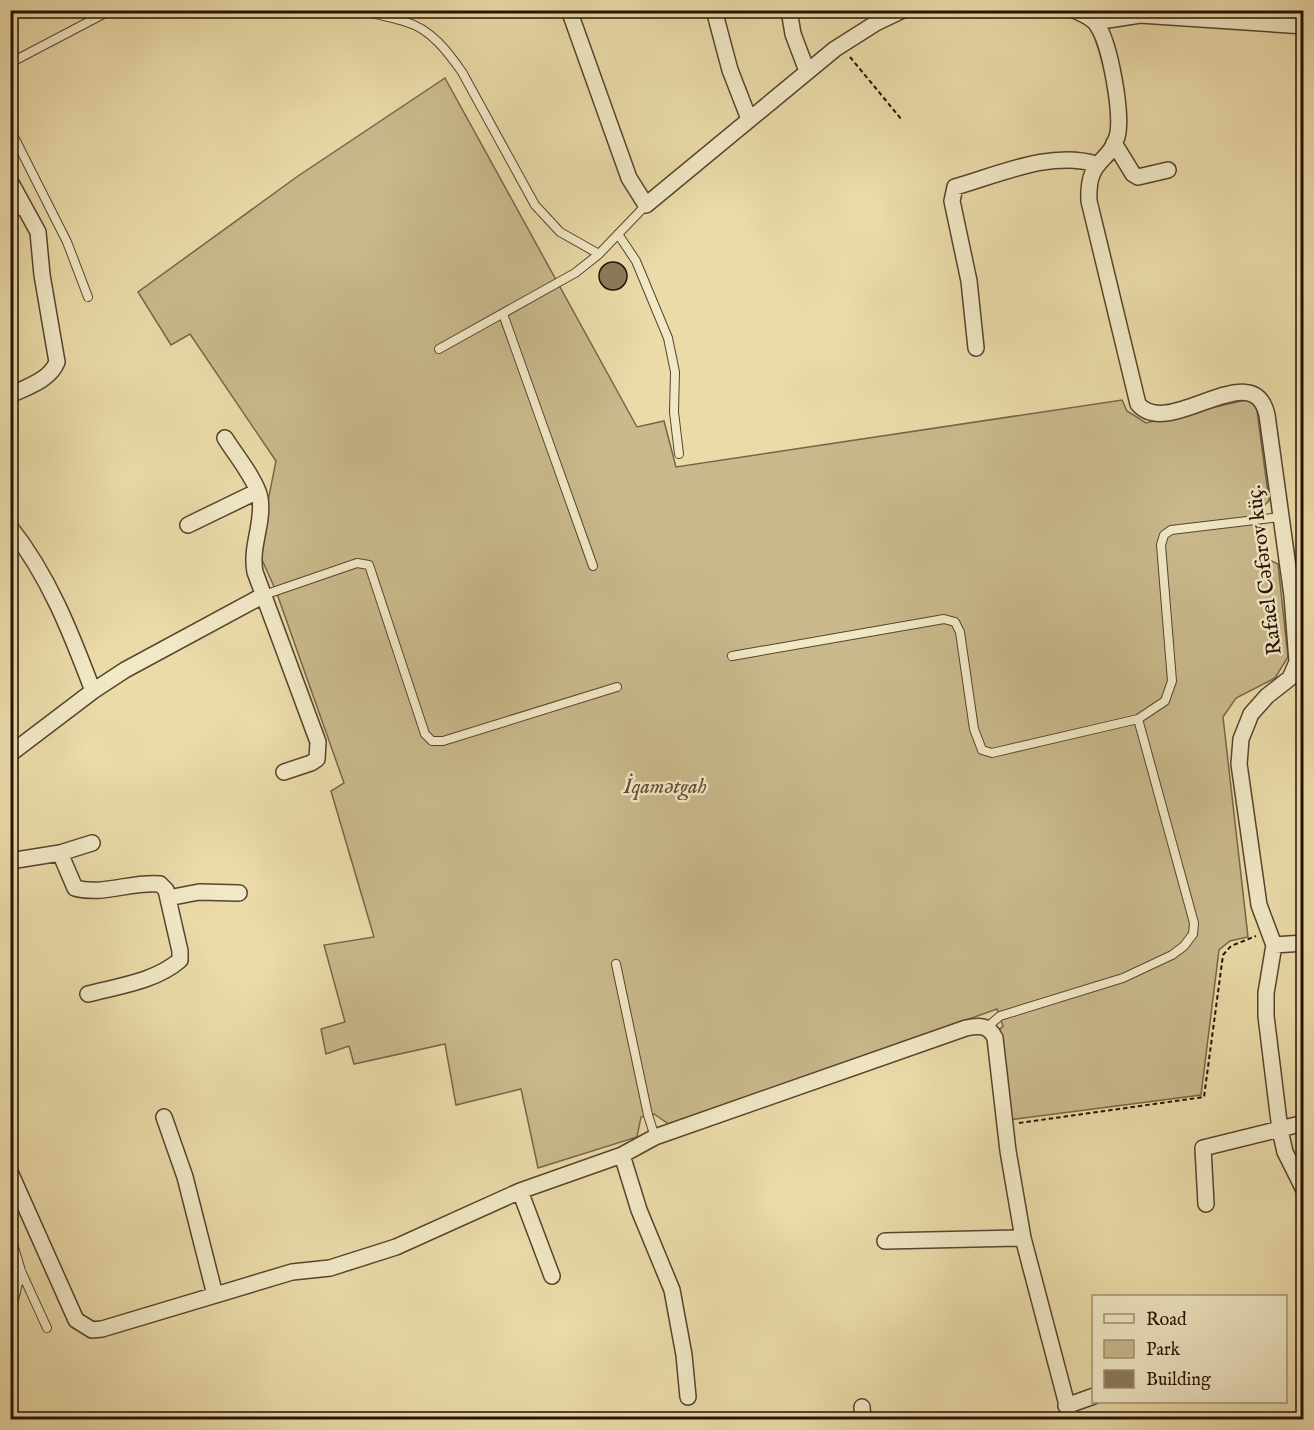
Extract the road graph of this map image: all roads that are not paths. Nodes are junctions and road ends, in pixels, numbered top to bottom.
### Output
1 (111, 10) edge
2 (364, 10) edge
3 (569, 10) edge
4 (714, 10) edge
5 (789, 10) edge
6 (903, 10) edge
7 (1074, 10) edge
8 (1095, 22) junction
9 (1304, 26) edge
10 (10, 63) edge
11 (807, 71) junction
12 (750, 119) junction
13 (10, 129) edge
14 (1114, 143) junction
15 (1096, 164) junction
16 (1168, 170) dead end
17 (10, 181) edge
18 (646, 205) junction
19 (27, 209) junction
20 (10, 213) edge
21 (618, 234) junction
22 (599, 254) junction
23 (88, 297) dead end
24 (503, 314) junction
25 (976, 348) dead end
26 (439, 349) dead end
27 (10, 395) edge
28 (225, 438) dead end
29 (679, 454) dead end
30 (258, 491) junction
31 (1280, 517) junction
32 (188, 525) dead end
33 (10, 527) edge
34 (593, 566) dead end
35 (264, 596) junction
36 (732, 656) dead end
37 (1297, 681) edge
38 (617, 687) dead end
39 (93, 691) junction
40 (1138, 719) junction
41 (10, 754) edge
42 (284, 772) dead end
43 (92, 843) dead end
44 (60, 853) junction
45 (10, 861) edge
46 (239, 893) dead end
47 (168, 898) junction
48 (1304, 943) edge
49 (1274, 945) junction
50 (616, 964) dead end
51 (88, 994) dead end
52 (986, 1028) junction
53 (164, 1118) dead end
54 (1304, 1123) edge
55 (1280, 1130) junction
56 (655, 1137) junction
57 (621, 1155) junction
58 (10, 1172) edge
59 (1304, 1190) edge
60 (520, 1191) junction
61 (1206, 1204) dead end
62 (10, 1234) edge
63 (1023, 1238) junction
64 (885, 1241) dead end
65 (10, 1268) edge
66 (21, 1271) junction
67 (552, 1276) dead end
68 (215, 1295) junction
69 (10, 1316) edge
70 (47, 1328) dead end
71 (688, 1396) dead end
72 (1092, 1397) edge
73 (1069, 1413) edge

1 - 10 lane
2 - 22 lane
3 - 18 street
4 - 12 street
5 - 11 street
6 - 11 street
7 - 8 street
8 - 9 street
8 - 14 street
11 - 12 street
12 - 18 street
13 - 23 lane
14 - 15 street, Rafael Cəfərov küç.
14 - 16 street
15 - 25 street
15 - 31 street, Rafael Cəfərov küç.
17 - 19 street
18 - 21 lane
19 - 20 lane
19 - 27 street
21 - 22 lane
21 - 29 lane
22 - 24 lane
24 - 26 lane
24 - 34 lane
28 - 30 street
30 - 32 street
30 - 35 street
31 - 37 street, Rafael Cəfərov küç.
31 - 40 lane
33 - 39 street
35 - 38 lane
35 - 39 street
35 - 42 street
36 - 40 lane
37 - 49 street, Rafael Cəfərov küç.
39 - 41 street
40 - 52 lane
43 - 44 street
44 - 45 street
44 - 47 street
46 - 47 street
47 - 51 street
48 - 49 street
49 - 55 street
50 - 56 lane
52 - 56 street
52 - 63 street
53 - 68 street
54 - 55 street
55 - 59 street
55 - 61 street
56 - 57 street
57 - 60 street
57 - 71 street
58 - 68 street
60 - 67 street
60 - 68 street
62 - 66 lane
63 - 64 street
63 - 73 street
65 - 66 lane
66 - 69 lane
66 - 70 lane
72 - 73 street

